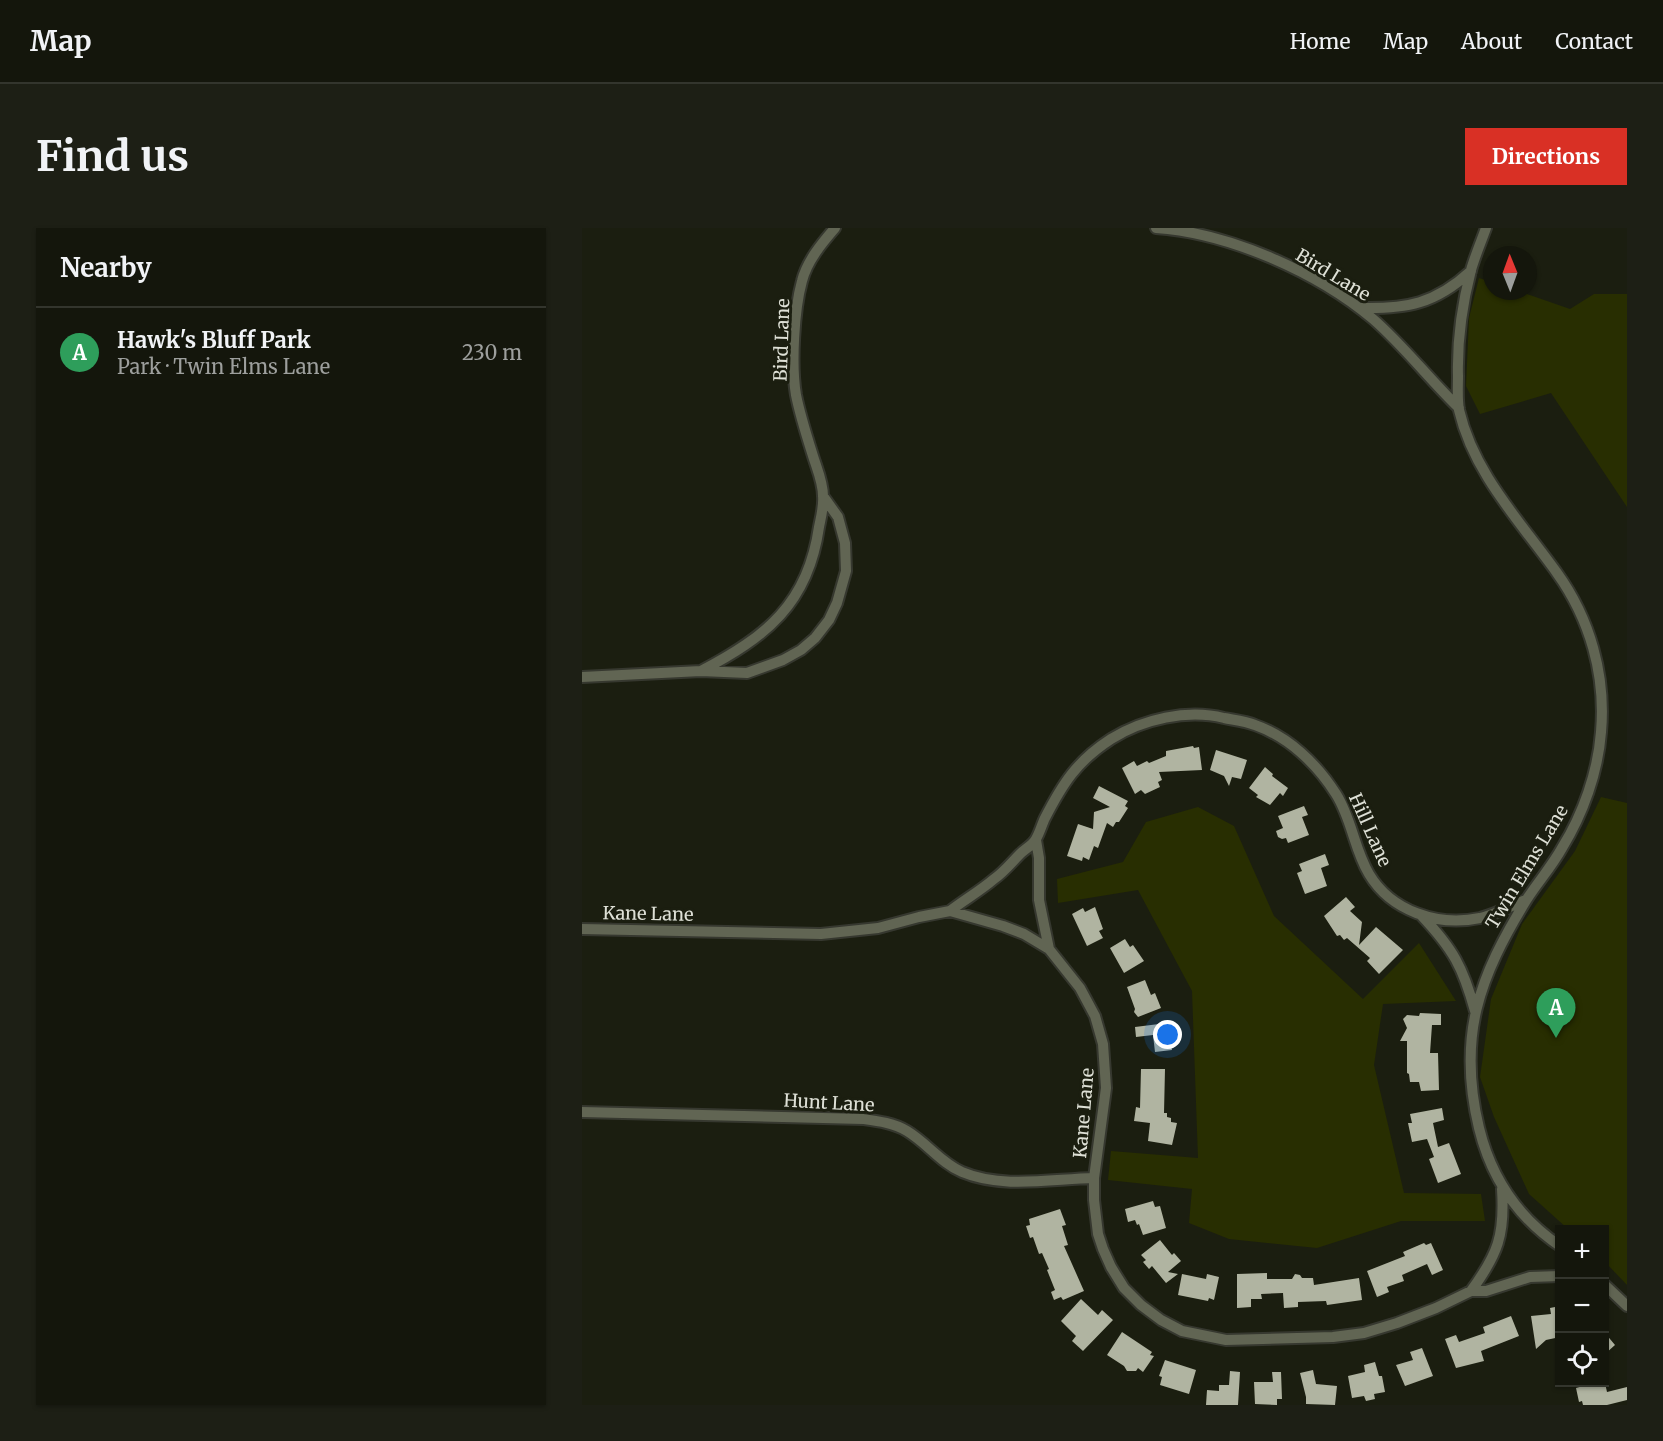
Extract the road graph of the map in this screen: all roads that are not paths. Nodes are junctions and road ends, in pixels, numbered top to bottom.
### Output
1 (835, 228) edge
2 (1156, 228) edge
3 (1486, 228) edge
4 (1471, 270) junction
5 (1360, 308) junction
6 (1459, 408) junction
7 (823, 496) junction
8 (701, 671) junction
9 (582, 677) edge
10 (1036, 840) junction
11 (1526, 900) junction
12 (950, 911) junction
13 (1422, 916) junction
14 (582, 929) edge
15 (1049, 949) junction
16 (1475, 1011) junction
17 (582, 1112) edge
18 (1094, 1179) junction
19 (1502, 1189) junction
20 (1555, 1242) edge
21 (1555, 1276) edge
22 (1609, 1289) edge
23 (1471, 1291) junction
24 (1627, 1305) edge

1 - 7 street, Bird Lane
2 - 5 street, Bird Lane
3 - 4 street, Twin Elms Lane
4 - 5 street
4 - 6 street, Twin Elms Lane
5 - 6 street, Bird Lane
6 - 11 street, Twin Elms Lane
7 - 8 street, Bird Lane
7 - 8 street, Bird Lane
8 - 9 street, Bird Lane
10 - 12 street
10 - 13 street, Hill Lane
10 - 15 street
11 - 13 street
11 - 16 street, Twin Elms Lane
12 - 14 street, Kane Lane
12 - 15 street, Kane Lane
13 - 16 street
15 - 18 street, Kane Lane
16 - 19 street, Twin Elms Lane
17 - 18 street, Hunt Lane
18 - 23 street, Kane Lane
19 - 20 street, Twin Elms Lane
19 - 23 street
21 - 23 street, Kane Lane
22 - 24 street

